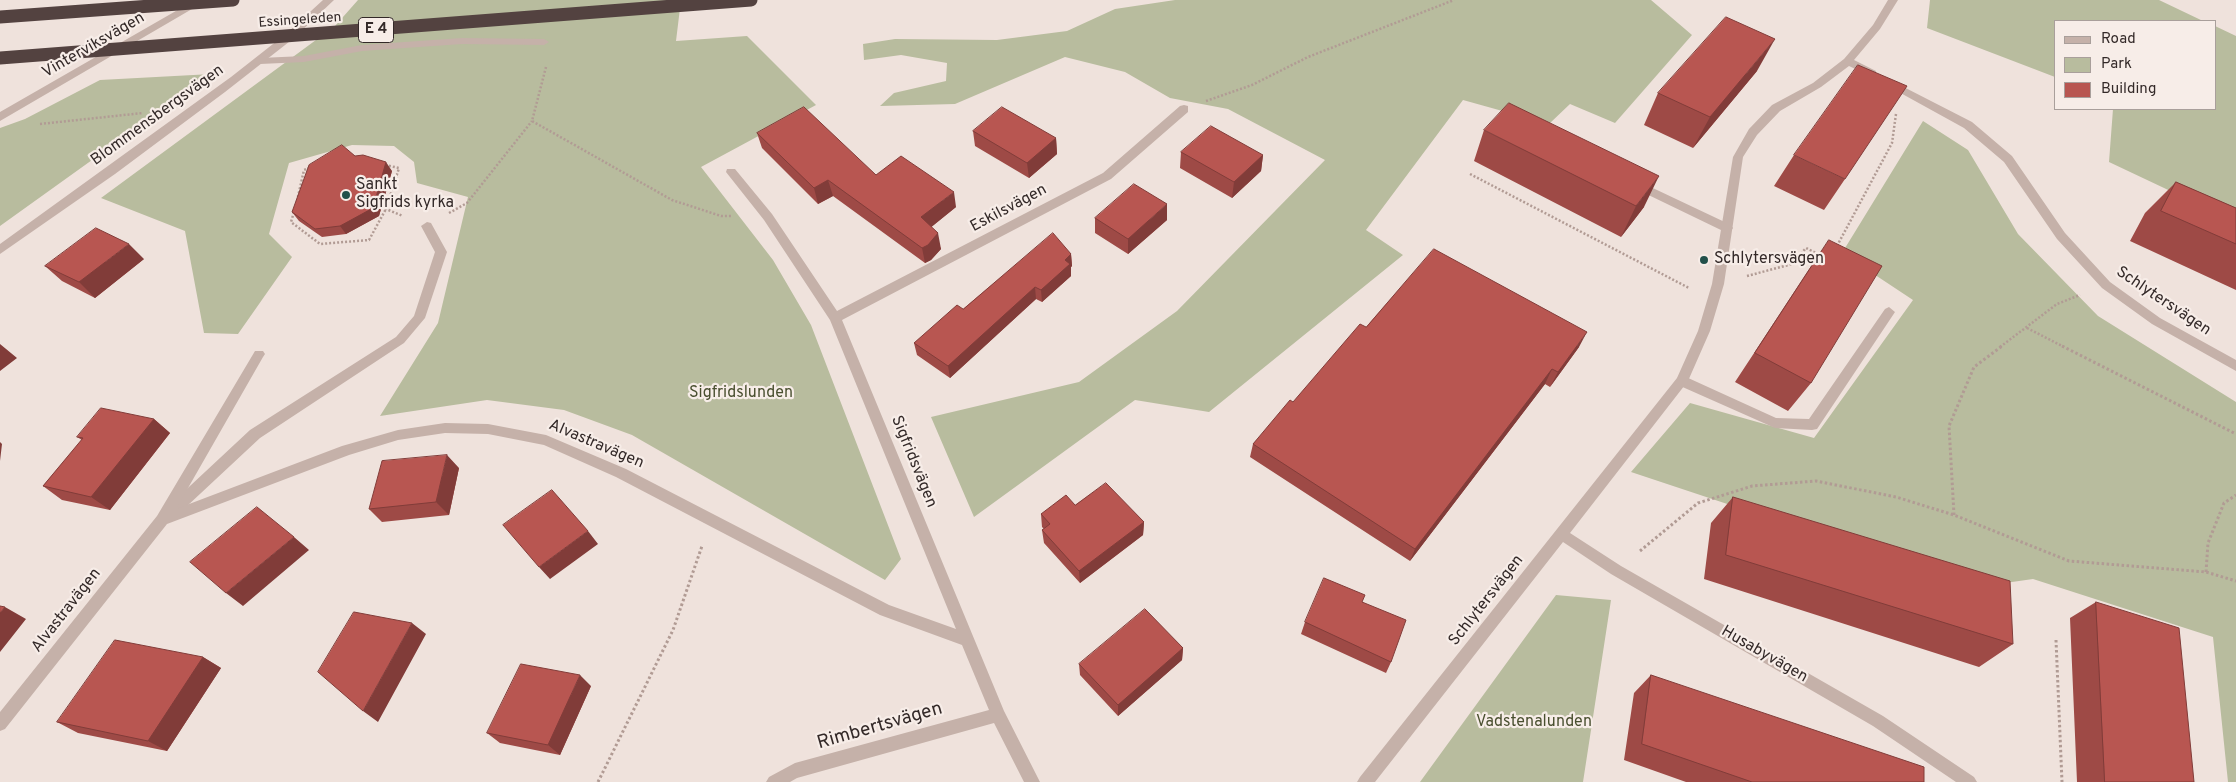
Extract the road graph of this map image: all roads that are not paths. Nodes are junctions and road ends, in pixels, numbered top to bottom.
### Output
1 (203, 0) edge
2 (233, 0) edge
3 (329, 0) edge
4 (751, 0) edge
5 (1893, 0) edge
6 (0, 17) edge
7 (544, 42) road end
8 (0, 58) edge
9 (260, 61) junction
10 (1848, 61) junction
11 (1184, 109) road end
12 (0, 117) edge
13 (731, 172) dead end
14 (1623, 178) edge
15 (427, 226) road end
16 (1727, 228) junction
17 (0, 250) edge
18 (1889, 312) dead end
19 (835, 318) junction
20 (259, 354) dead end
21 (2236, 366) edge
22 (1682, 381) junction
23 (162, 520) junction
24 (1560, 534) junction
25 (967, 640) junction
26 (998, 715) junction
27 (0, 724) edge
28 (1967, 781) edge
29 (774, 782) edge
30 (1032, 782) edge
31 (1365, 782) edge

1 - 12 street, Vinterviksvägen
2 - 6 highway, bridge
3 - 9 street, Blommensbergsvägen
4 - 8 highway, Essingeleden / E 4, bridge
5 - 10 street
7 - 9 street
9 - 17 street, Blommensbergsvägen
10 - 16 street, Schlytersvägen
10 - 21 street, Schlytersvägen
11 - 19 street, Eskilsvägen
13 - 19 street, Sigfridsvägen
14 - 16 street
15 - 23 street
16 - 22 street, Schlytersvägen
18 - 22 street
19 - 25 street, Sigfridsvägen
20 - 23 street, Alvastravägen
22 - 24 street, Schlytersvägen
23 - 25 street, Alvastravägen
23 - 27 street, Alvastravägen
24 - 28 street, Husabyvägen
24 - 31 street, Schlytersvägen
25 - 26 street, Sigfridsvägen
26 - 29 street, Rimbertsvägen
26 - 30 street, Sigfridsvägen

